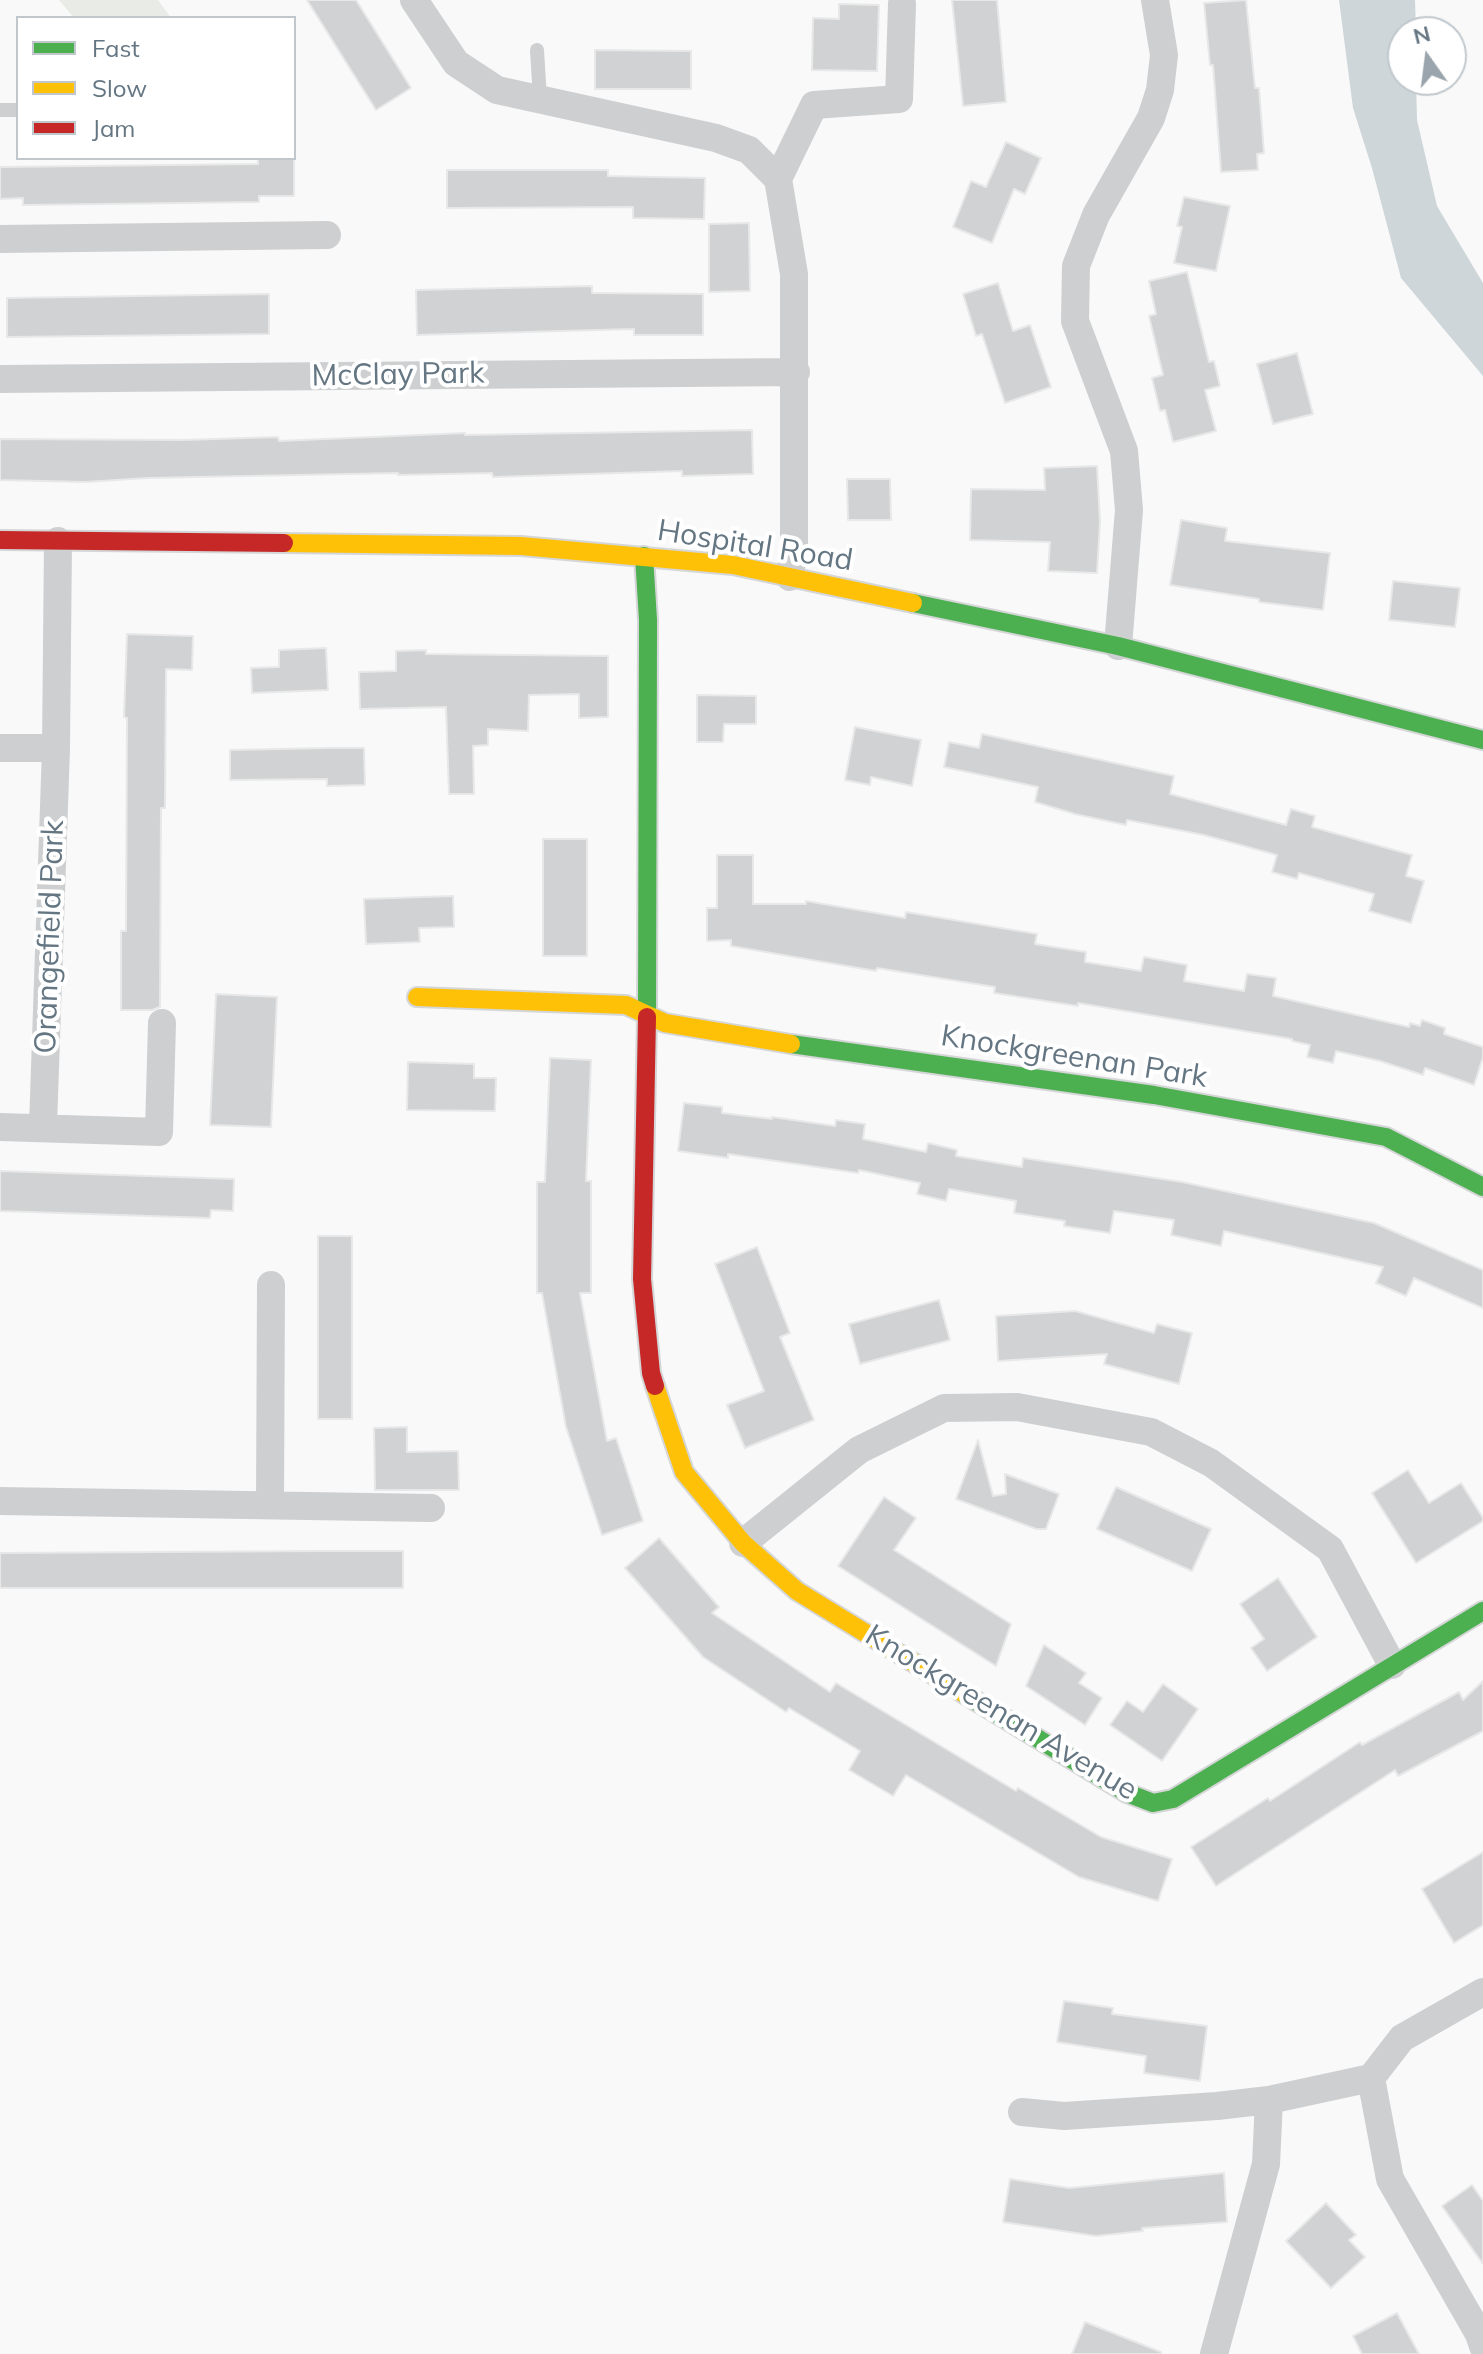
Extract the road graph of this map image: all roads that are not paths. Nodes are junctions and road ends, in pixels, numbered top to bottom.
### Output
1 (414, 0) edge
2 (1155, 0) edge
3 (902, 4) dead end
4 (537, 50) dead end
5 (540, 99) junction
6 (778, 179) junction
7 (327, 235) dead end
8 (0, 239) edge
9 (796, 372) junction
10 (0, 379) edge
11 (0, 540) edge
12 (58, 541) junction
13 (644, 556) junction
14 (790, 577) junction
15 (1118, 646) junction
16 (1483, 740) edge
17 (0, 748) edge
18 (56, 748) junction
19 (417, 997) dead end
20 (647, 1013) junction
21 (162, 1023) dead end
22 (43, 1126) junction
23 (0, 1127) edge
24 (1483, 1187) edge
25 (271, 1285) dead end
26 (0, 1501) edge
27 (270, 1503) junction
28 (431, 1508) dead end
29 (743, 1543) junction
30 (1483, 1611) edge
31 (1392, 1665) junction
32 (1483, 1992) edge
33 (1371, 2078) junction
34 (1269, 2100) junction
35 (1022, 2112) dead end
36 (1483, 2346) edge
37 (1214, 2354) edge

1 - 5 street
2 - 15 street
3 - 6 street
4 - 5 lane
5 - 6 street
6 - 9 street
7 - 8 street
9 - 10 street, McClay Park
9 - 14 street
11 - 12 street, Hospital Road
12 - 13 street, Hospital Road
12 - 18 street, Orangefield Park
13 - 14 street, Hospital Road
13 - 20 street
14 - 15 street, Hospital Road
15 - 16 street, Hospital Road
17 - 18 street
18 - 22 street, Orangefield Park
19 - 20 street, Knockgreenan Park
20 - 24 street, Knockgreenan Park
20 - 29 street, Knockgreenan Avenue
21 - 22 street
22 - 23 street
25 - 27 street
26 - 27 street
27 - 28 street
29 - 31 street, Knockgreenan Avenue
29 - 31 street
30 - 31 street, Knockgreenan Avenue
32 - 33 street
33 - 34 street
33 - 36 street
34 - 35 street
34 - 37 street

